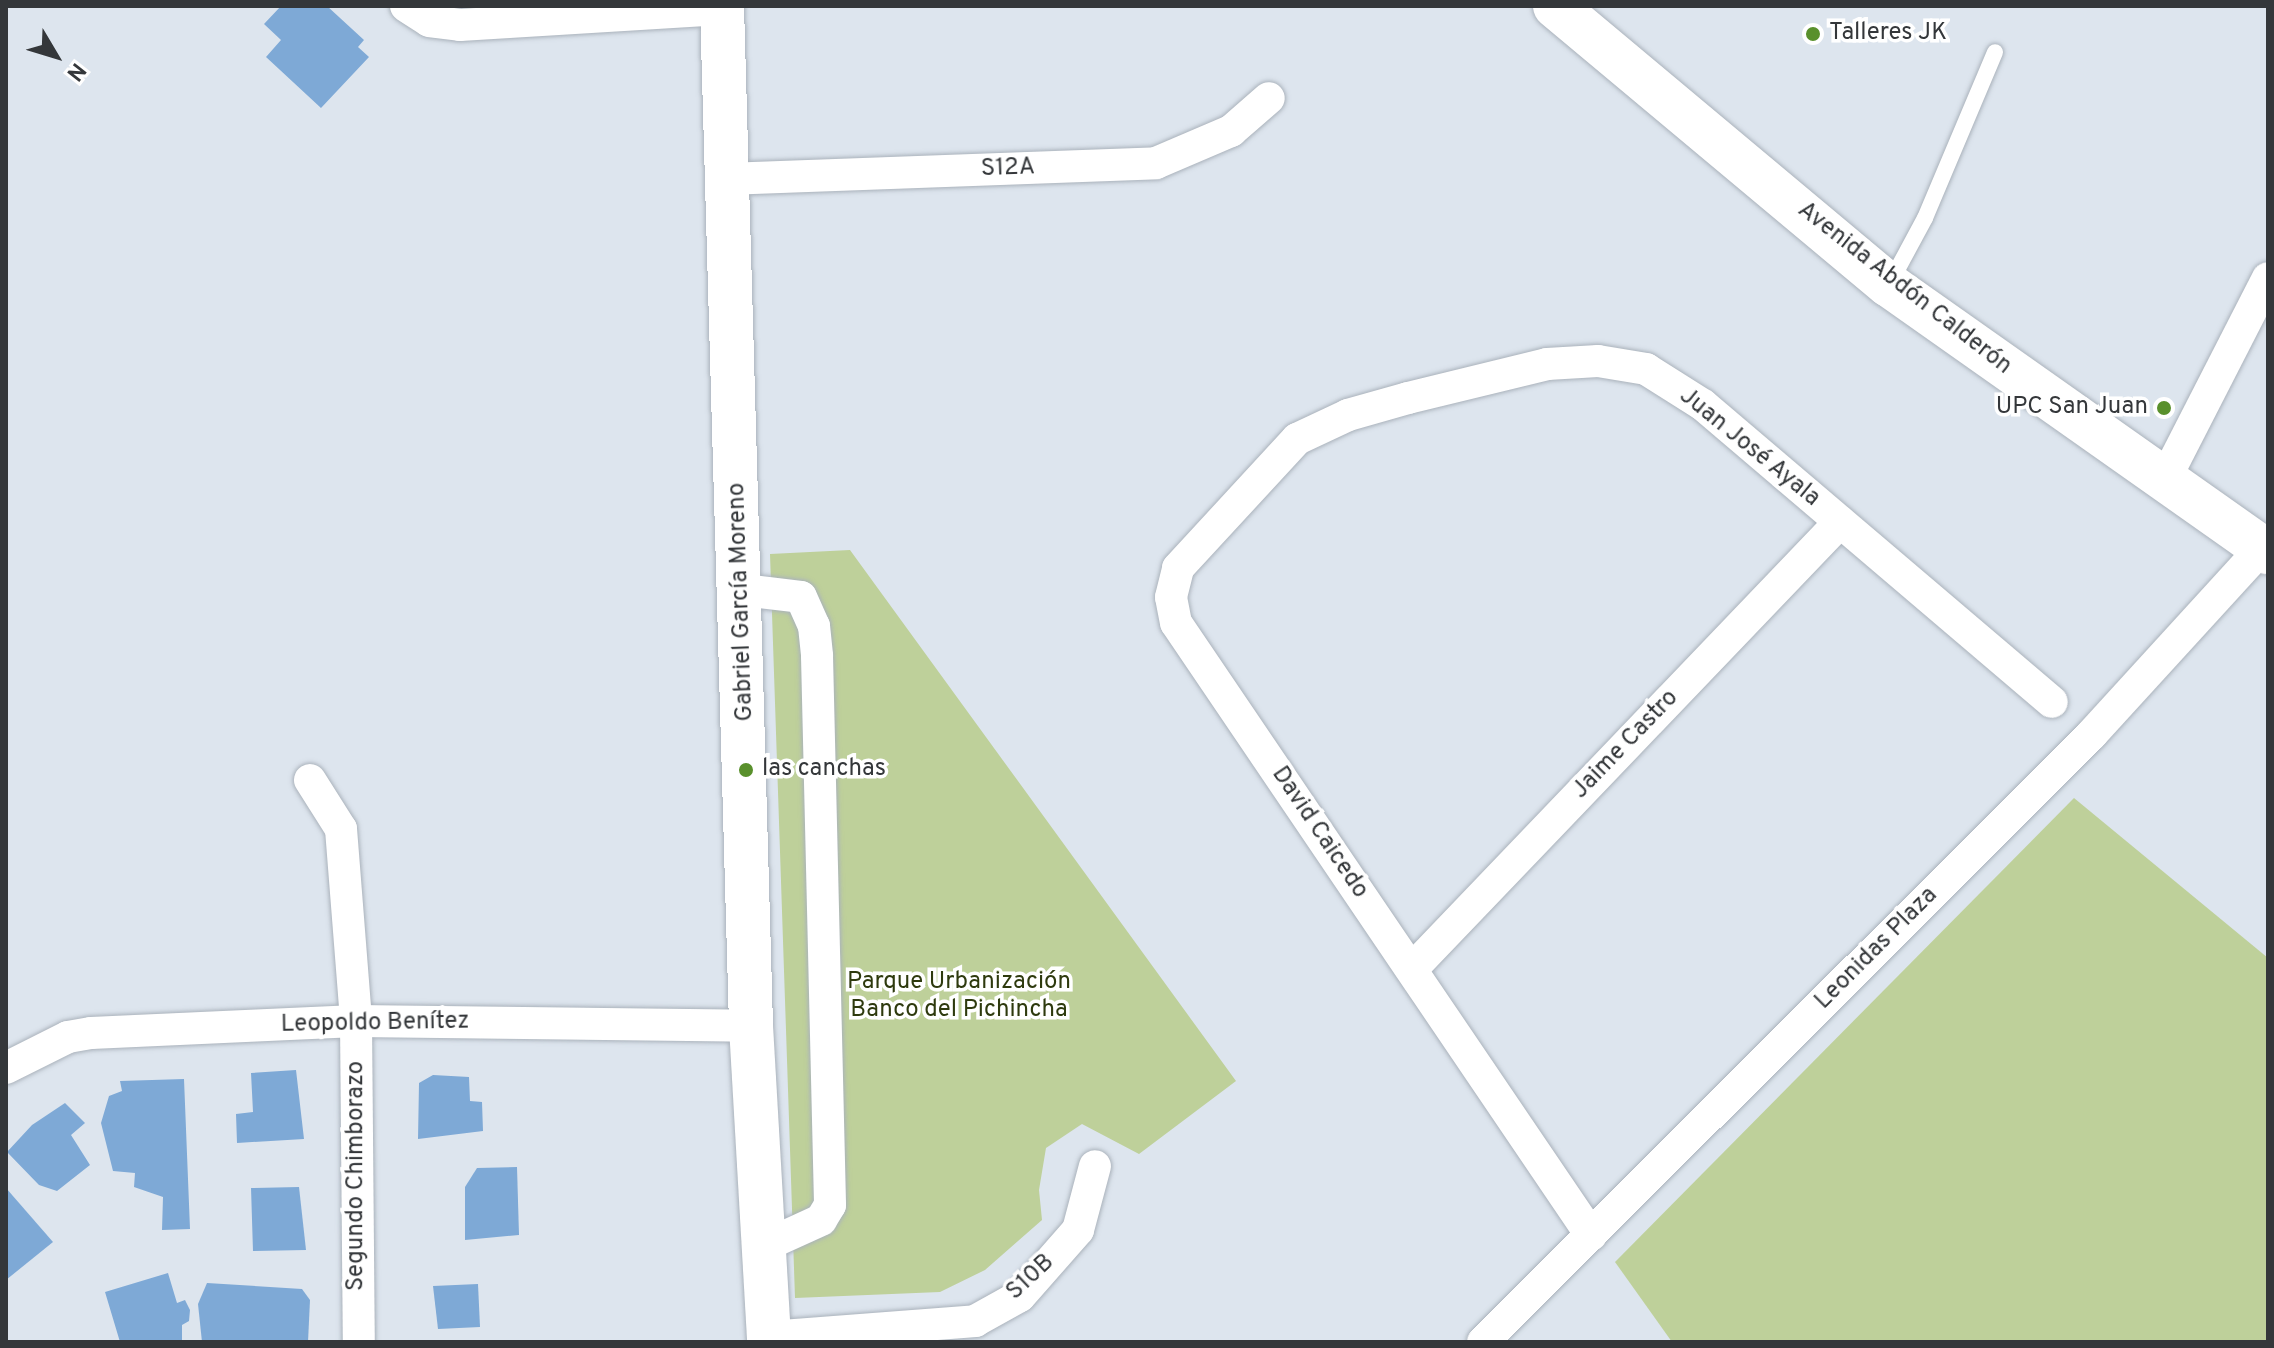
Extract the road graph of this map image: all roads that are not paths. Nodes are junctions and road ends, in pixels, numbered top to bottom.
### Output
1 (406, 6) edge
2 (1555, 6) edge
3 (722, 8) edge
4 (1995, 52) dead end
5 (1269, 98) dead end
6 (728, 179) junction
7 (2268, 278) edge
8 (1889, 285) junction
9 (1297, 439) joint
10 (2163, 483) junction
11 (1840, 522) junction
12 (2265, 550) edge
13 (743, 590) junction
14 (2052, 702) dead end
15 (310, 780) dead end
16 (1412, 969) junction
17 (356, 1021) junction
18 (751, 1026) junction
19 (6, 1068) edge
20 (1095, 1166) dead end
21 (1591, 1235) junction
22 (764, 1246) junction
23 (769, 1339) edge
24 (359, 1342) edge
25 (1483, 1342) edge

1 - 3 street
2 - 8 street, Avenida Abdón Calderón
3 - 6 street, Gabriel García Moreno
4 - 8 lane
5 - 6 street, S12A
6 - 13 street, Gabriel García Moreno
7 - 10 street
8 - 10 street, Avenida Abdón Calderón
9 - 11 street, Juan José Ayala
9 - 16 street, David Caicedo
10 - 12 street, Avenida Abdón Calderón
11 - 14 street, Juan José Ayala
11 - 16 street, Jaime Castro
12 - 21 street, Leonidas Plaza
13 - 18 street, Gabriel García Moreno
13 - 22 street
15 - 17 street, Segundo Chimborazo
16 - 21 street, David Caicedo
17 - 18 street, Leopoldo Benítez
17 - 19 street, Leopoldo Benítez
17 - 24 street, Segundo Chimborazo
18 - 22 street, Gabriel García Moreno
20 - 23 street, S10B
21 - 25 street, Leonidas Plaza
22 - 23 street, Gabriel García Moreno

